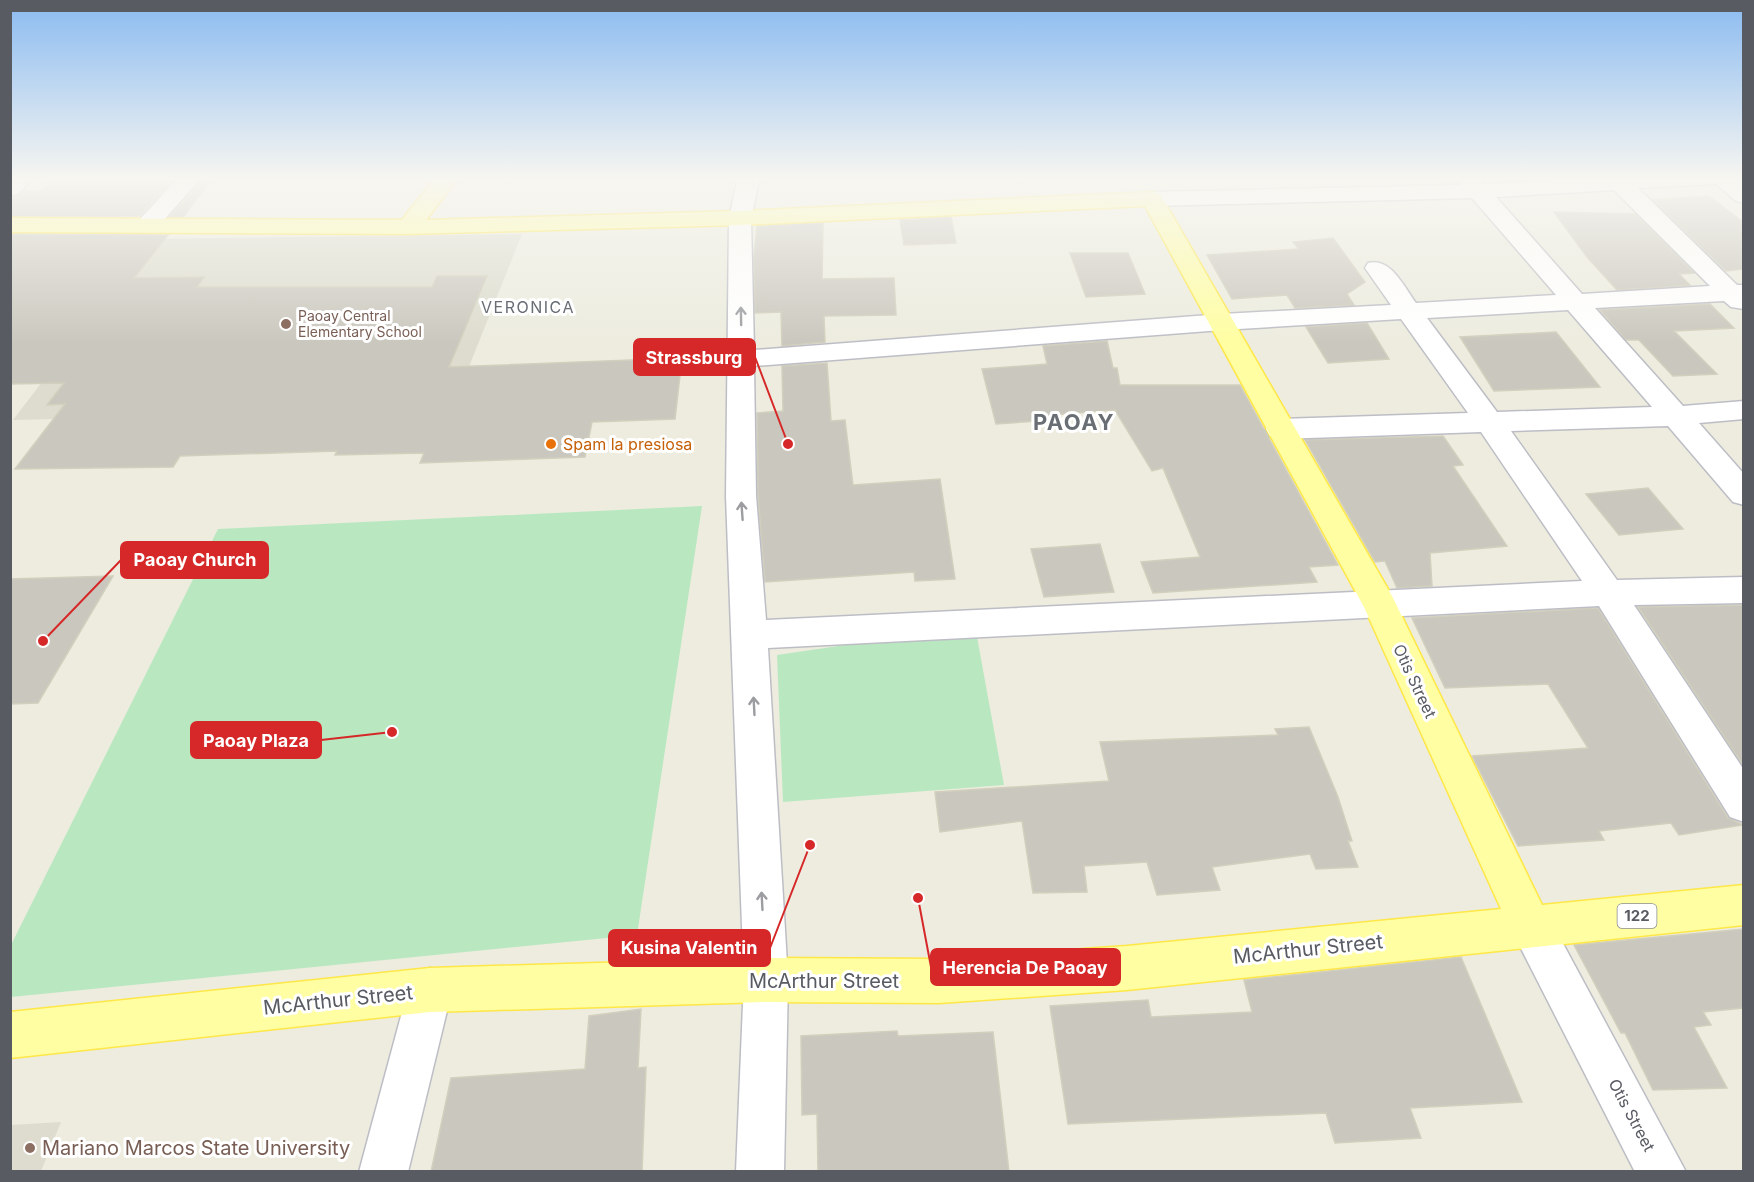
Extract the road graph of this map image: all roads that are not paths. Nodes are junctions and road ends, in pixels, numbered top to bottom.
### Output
1 (740, 232) edge
2 (1171, 232) edge
3 (1514, 232) edge
4 (1671, 232) edge
5 (1377, 268) dead end
6 (1739, 297) edge
7 (1574, 301) junction
8 (1408, 311) junction
9 (1222, 322) junction
10 (742, 359) junction
11 (1743, 410) edge
12 (1678, 416) junction
13 (1490, 423) junction
14 (1280, 429) junction
15 (1743, 494) edge
16 (1743, 590) edge
17 (1608, 593) junction
18 (1380, 605) junction
19 (750, 635) junction
20 (1743, 804) edge
21 (1743, 905) edge
22 (1531, 927) junction
23 (766, 980) junction
24 (430, 990) junction
25 (10, 1035) edge
26 (383, 1172) edge
27 (760, 1172) edge
28 (1662, 1172) edge

10 -> 1 street
2 - 9 main road, Otis Street
3 - 7 street
4 - 6 street
5 - 8 street
6 - 7 street
7 - 8 street
7 - 12 street
8 - 9 street
8 - 13 street
9 - 10 street
9 - 14 main road, Otis Street
19 -> 10 street
11 - 12 street
12 - 13 street
12 - 15 street
13 - 14 street
13 - 17 street
14 - 18 main road, Otis Street
16 - 17 street
17 - 18 street
17 - 20 street
18 - 19 street
18 - 22 main road, Otis Street
23 -> 19 street
21 - 22 main road, McArthur Street / 122
22 - 23 main road, McArthur Street / 122
22 - 28 street, Otis Street
23 - 24 main road, McArthur Street / 122
23 - 27 street
24 - 25 main road, McArthur Street / 122
24 - 26 street

